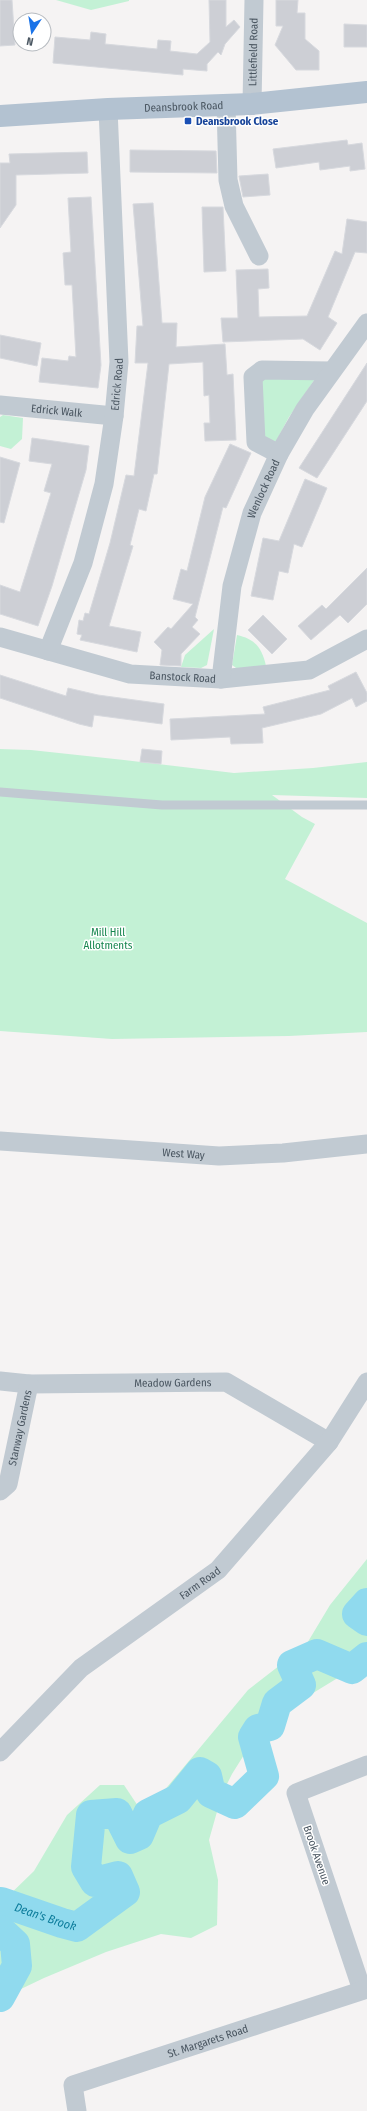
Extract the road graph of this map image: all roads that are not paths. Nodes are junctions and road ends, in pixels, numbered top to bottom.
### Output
1 (254, 0) edge
2 (367, 92) edge
3 (252, 104) junction
4 (226, 105) junction
5 (108, 109) junction
6 (0, 116) edge
7 (259, 256) dead end
8 (367, 322) edge
9 (331, 370) junction
10 (0, 405) edge
11 (114, 416) junction
12 (279, 454) junction
13 (0, 636) edge
14 (366, 644) edge
15 (48, 651) junction
16 (220, 679) junction
17 (0, 792) edge
18 (367, 805) edge
19 (0, 1140) edge
20 (367, 1144) edge
21 (0, 1381) edge
22 (367, 1382) edge
23 (29, 1384) junction
24 (330, 1442) junction
25 (0, 1491) edge
26 (0, 1752) edge
27 (367, 1765) edge
28 (365, 1990) edge
29 (77, 2111) edge

1 - 3 street, Littlefield Road
2 - 3 main road, Deansbrook Road
3 - 4 main road, Deansbrook Road
4 - 5 main road, Deansbrook Road
4 - 7 street
5 - 6 main road, Deansbrook Road
5 - 11 street, Edrick Road
8 - 9 street, Wenlock Road
9 - 12 street, Wenlock Road
9 - 12 street
10 - 11 street, Edrick Walk
11 - 15 street, Edrick Road
12 - 16 street, Wenlock Road
13 - 15 street, Banstock Road
14 - 16 street, Banstock Road
15 - 16 street, Banstock Road
17 - 18 lane
19 - 20 street, West Way
21 - 23 street, Meadow Gardens
22 - 24 street, Farm Road
23 - 24 street, Meadow Gardens
23 - 25 street, Stanway Gardens
24 - 26 street, Farm Road
27 - 28 street, Brook Avenue
28 - 29 street, St. Margarets Road

